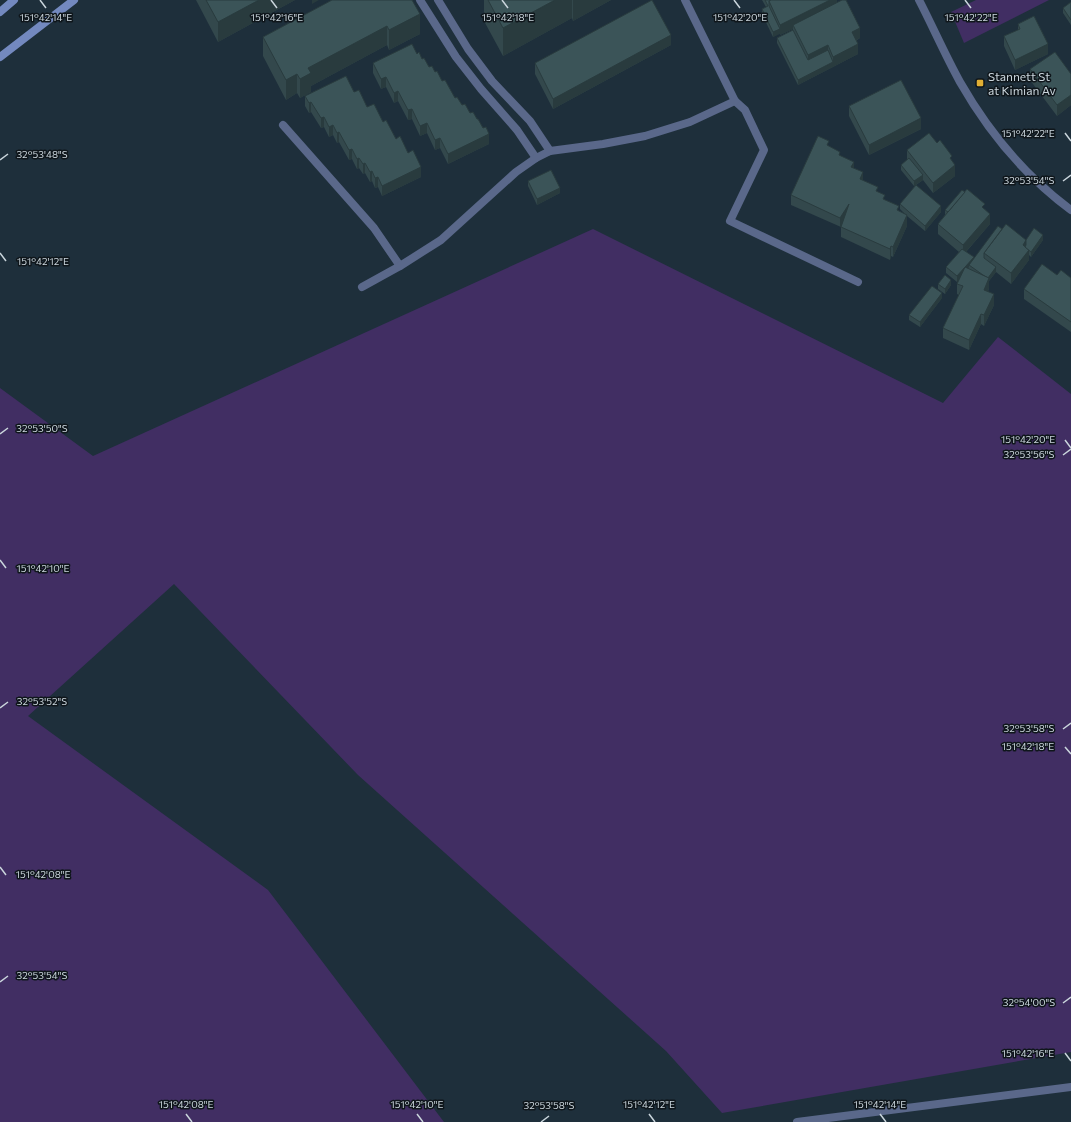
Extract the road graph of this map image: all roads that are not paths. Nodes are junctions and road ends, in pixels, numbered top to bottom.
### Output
1 (14, 0) edge
2 (74, 0) edge
3 (420, 0) edge
4 (438, 0) edge
5 (685, 0) edge
6 (919, 0) edge
7 (0, 12) edge
8 (0, 57) edge
9 (735, 101) junction
10 (283, 125) dead end
11 (550, 151) junction
12 (536, 158) junction
13 (1071, 210) edge
14 (400, 266) junction
15 (858, 282) dead end
16 (362, 287) dead end
17 (1071, 1087) edge
18 (797, 1122) edge

1 - 7 main road
2 - 8 main road
3 - 12 street
4 - 11 street
5 - 9 street
6 - 13 street
9 - 11 street
9 - 15 street
10 - 14 street
11 - 12 street
12 - 14 street
14 - 16 street
17 - 18 street

